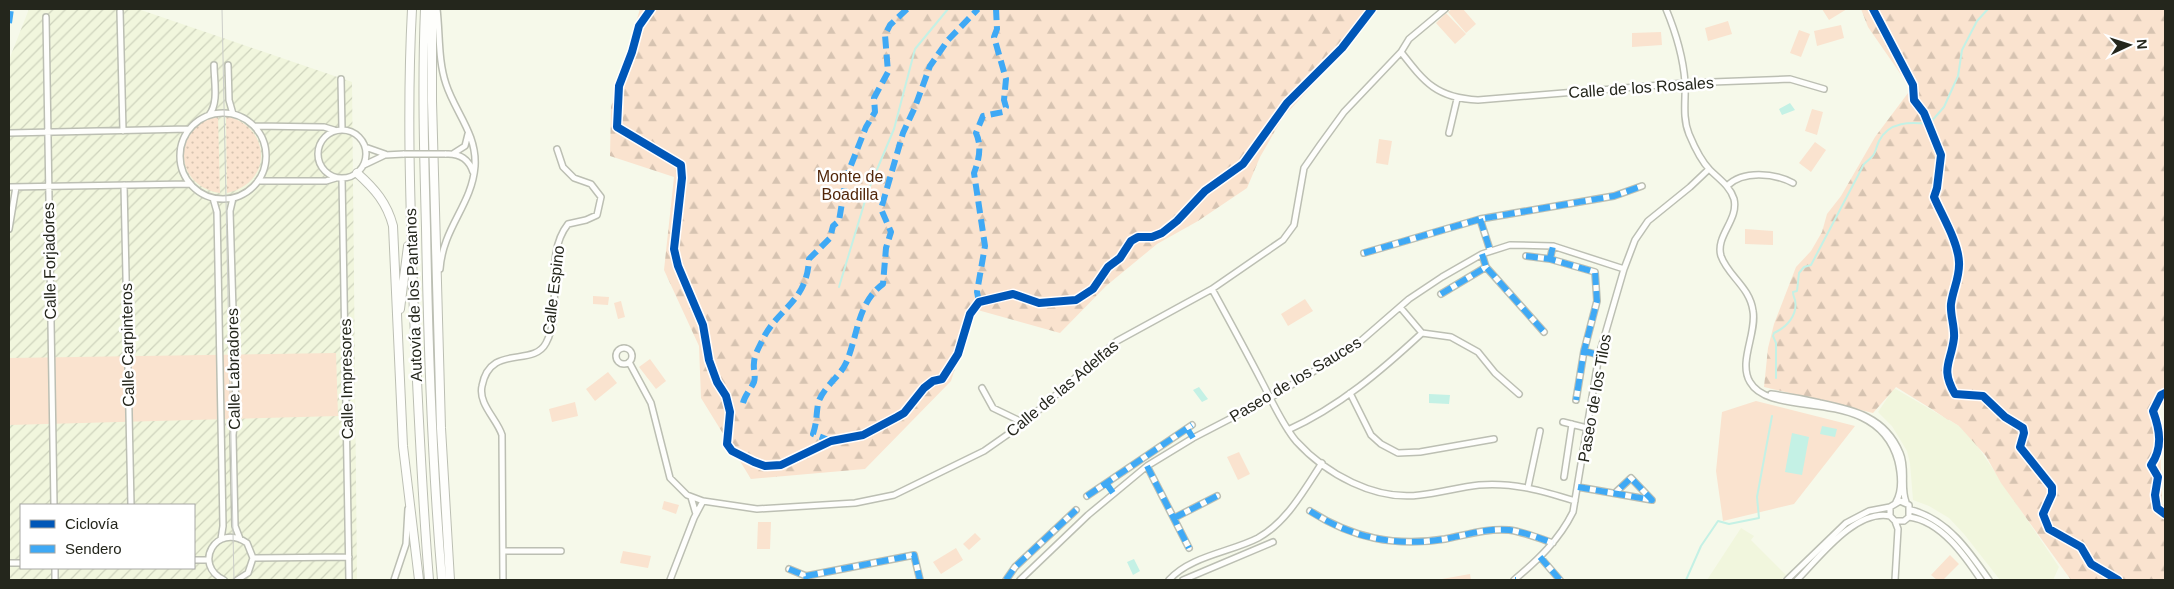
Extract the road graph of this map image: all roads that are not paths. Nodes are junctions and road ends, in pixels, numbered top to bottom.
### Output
1 (412, 9) edge
2 (425, 9) edge
3 (432, 9) edge
4 (437, 9) edge
5 (1445, 9) edge
6 (1666, 9) edge
7 (120, 12) dead end
8 (46, 17) dead end
9 (1401, 52) junction
10 (214, 65) dead end
11 (228, 65) dead end
12 (341, 79) dead end
13 (1685, 83) junction
14 (1824, 89) dead end
15 (1457, 99) junction
16 (232, 114) junction
17 (208, 116) junction
18 (254, 126) junction
19 (189, 129) junction
20 (342, 129) junction
21 (123, 130) junction
22 (335, 130) junction
23 (469, 131) junction
24 (46, 132) junction
25 (9, 133) edge
26 (1449, 134) dead end
27 (366, 147) junction
28 (557, 149) dead end
29 (453, 154) junction
30 (386, 155) junction
31 (364, 165) junction
32 (1708, 169) junction
33 (357, 173) junction
34 (473, 175) junction
35 (339, 178) junction
36 (258, 181) junction
37 (1793, 183) dead end
38 (190, 184) junction
39 (124, 185) junction
40 (48, 186) junction
41 (1642, 186) dead end
42 (1727, 186) junction
43 (9, 187) edge
44 (16, 187) junction
45 (214, 198) junction
46 (233, 198) junction
47 (1480, 219) junction
48 (411, 220) junction
49 (9, 229) edge
50 (1552, 246) junction
51 (1490, 250) junction
52 (1364, 253) dead end
53 (1482, 254) junction
54 (1526, 256) dead end
55 (1550, 259) junction
56 (1486, 267) junction
57 (1624, 269) junction
58 (438, 289) junction
59 (1212, 289) junction
60 (1441, 294) dead end
61 (1400, 307) junction
62 (1544, 332) dead end
63 (1422, 333) junction
64 (1584, 351) junction
65 (1599, 355) junction
66 (399, 361) junction
67 (629, 362) dead end
68 (982, 388) dead end
69 (1350, 393) junction
70 (1762, 393) junction
71 (1519, 394) dead end
72 (1270, 398) junction
73 (1576, 400) dead end
74 (1563, 422) dead end
75 (1024, 424) junction
76 (1572, 424) junction
77 (1587, 428) junction
78 (1288, 430) junction
79 (1540, 431) dead end
80 (1193, 438) junction
81 (1494, 439) dead end
82 (1322, 463) junction
83 (1147, 466) junction
84 (1564, 477) dead end
85 (1106, 483) junction
86 (1528, 487) junction
87 (1578, 487) junction
88 (1113, 493) junction
89 (1615, 493) junction
90 (1087, 496) dead end
91 (1217, 496) dead end
92 (691, 497) junction
93 (704, 501) junction
94 (1575, 501) junction
95 (409, 502) junction
96 (1896, 502) junction
97 (1906, 502) junction
98 (54, 504) edge
99 (130, 504) edge
100 (1890, 507) junction
101 (1076, 510) dead end
102 (1910, 510) junction
103 (1310, 511) dead end
104 (696, 514) junction
105 (1890, 516) junction
106 (1909, 516) junction
107 (1174, 518) junction
108 (1896, 521) junction
109 (1902, 522) junction
110 (1898, 529) junction
111 (221, 539) junction
112 (240, 539) junction
113 (1273, 542) dead end
114 (1553, 543) junction
115 (1189, 548) dead end
116 (503, 551) junction
117 (561, 551) dead end
118 (349, 556) junction
119 (1540, 557) junction
120 (253, 558) junction
121 (195, 560) edge
122 (208, 560) junction
123 (789, 569) dead end
124 (806, 578) edge
125 (224, 580) edge
126 (237, 580) edge
127 (350, 580) edge
128 (394, 580) edge
129 (419, 580) edge
130 (429, 580) edge
131 (442, 580) edge
132 (452, 580) edge
133 (503, 580) edge
134 (670, 580) edge
135 (920, 580) edge
136 (1006, 580) edge
137 (1020, 580) edge
138 (1169, 580) edge
139 (1183, 580) edge
140 (1515, 580) edge
141 (1560, 580) edge
142 (1787, 580) edge
143 (1797, 580) edge
144 (1895, 580) edge
145 (1981, 580) edge
146 (1989, 580) edge

1 - 48 highway, Autovía de los Pantanos
2 - 131 highway, Autovía de los Pantanos
3 - 58 highway
4 - 23 street
5 - 9 street, Calle de las Adelfas
6 - 13 street
7 - 21 street
8 - 24 street, Calle Forjadores
9 - 15 street, Calle de los Rosales
9 - 59 street, Calle de las Adelfas
10 - 17 street
11 - 16 street
12 - 20 street
13 - 14 street, Calle de los Rosales
13 - 15 street, Calle de los Rosales
13 - 32 street
15 - 26 street
16 - 17 street
16 - 18 street
17 - 19 street
18 - 22 street
18 - 36 street
19 - 21 street
19 - 38 street
20 - 22 street
20 - 27 street
21 - 24 street
22 - 35 street
23 - 29 street
23 - 34 street
24 - 25 street
24 - 40 street, Calle Forjadores
27 - 30 street
27 - 31 street
28 - 116 street, Calle Espino
29 - 30 street, bridge
29 - 34 street
30 - 31 street
31 - 33 street
32 - 42 street
32 - 57 street, Paseo de los Tilos
33 - 35 street
33 - 66 highway
34 - 58 street
35 - 36 street
35 - 118 street, Calle Impresores
36 - 46 street
37 - 42 street
38 - 39 street
38 - 45 street
39 - 40 street
39 - 99 street, Calle Carpinteros
40 - 44 street
40 - 98 street, Calle Forjadores
41 - 47 street
42 - 70 street
43 - 44 street
44 - 49 street
45 - 46 street
45 - 111 street, Calle Labradores
46 - 112 street, Calle Labradores
47 - 51 street
47 - 52 street
48 - 66 highway
48 - 130 highway, Autovía de los Pantanos
50 - 51 street, Paseo de los Sauces
50 - 55 street
50 - 57 street, Paseo de los Sauces
51 - 53 street, Paseo de los Sauces
53 - 56 street
53 - 61 street, Paseo de los Sauces
54 - 55 street
55 - 64 street
56 - 60 street
56 - 62 street
57 - 65 street, Paseo de los Tilos
58 - 132 highway
59 - 72 street
59 - 75 street, Calle de las Adelfas
61 - 63 street
61 - 72 street, Paseo de los Sauces
63 - 69 street
63 - 71 street
64 - 65 street
64 - 73 street
65 - 77 street, Paseo de los Tilos
66 - 95 highway
67 - 92 street, Calle de las Adelfas
68 - 75 street
69 - 78 street
69 - 81 street
70 - 96 street
70 - 97 street
72 - 78 street
72 - 80 street, Paseo de los Sauces
74 - 76 street
75 - 93 street, Calle de las Adelfas
76 - 77 street
76 - 84 street
77 - 87 street, Paseo de los Tilos
78 - 82 street
79 - 86 street
80 - 83 street, Paseo de los Sauces
80 - 85 street
82 - 86 street
82 - 138 street
83 - 88 street, Paseo de los Sauces
83 - 107 street
85 - 88 street
85 - 90 street
86 - 94 street
87 - 89 street
87 - 94 street, Paseo de los Tilos
88 - 137 street, Paseo de los Sauces
89 - 89 street
91 - 107 street
92 - 93 street, Calle de las Adelfas
92 - 104 street
93 - 104 street
94 - 114 street, Paseo de los Tilos
95 - 128 street
95 - 129 highway
96 - 97 street
96 - 100 street
97 - 102 street
100 - 105 street
100 - 142 street
101 - 136 street
102 - 106 street
102 - 146 street
103 - 114 street
104 - 134 street
105 - 108 street
105 - 143 street
106 - 109 street
106 - 145 street
107 - 115 street
108 - 109 street
108 - 110 street
109 - 110 street
110 - 144 street
111 - 112 street
111 - 122 street
112 - 120 street
113 - 139 street
114 - 119 street, Paseo de los Tilos
116 - 117 street
116 - 133 street, Calle Espino
118 - 120 street
118 - 127 street, Calle Impresores
119 - 140 street, Paseo de los Tilos
119 - 141 street
120 - 126 street
121 - 122 street
122 - 125 street
123 - 124 street
124 - 135 street

